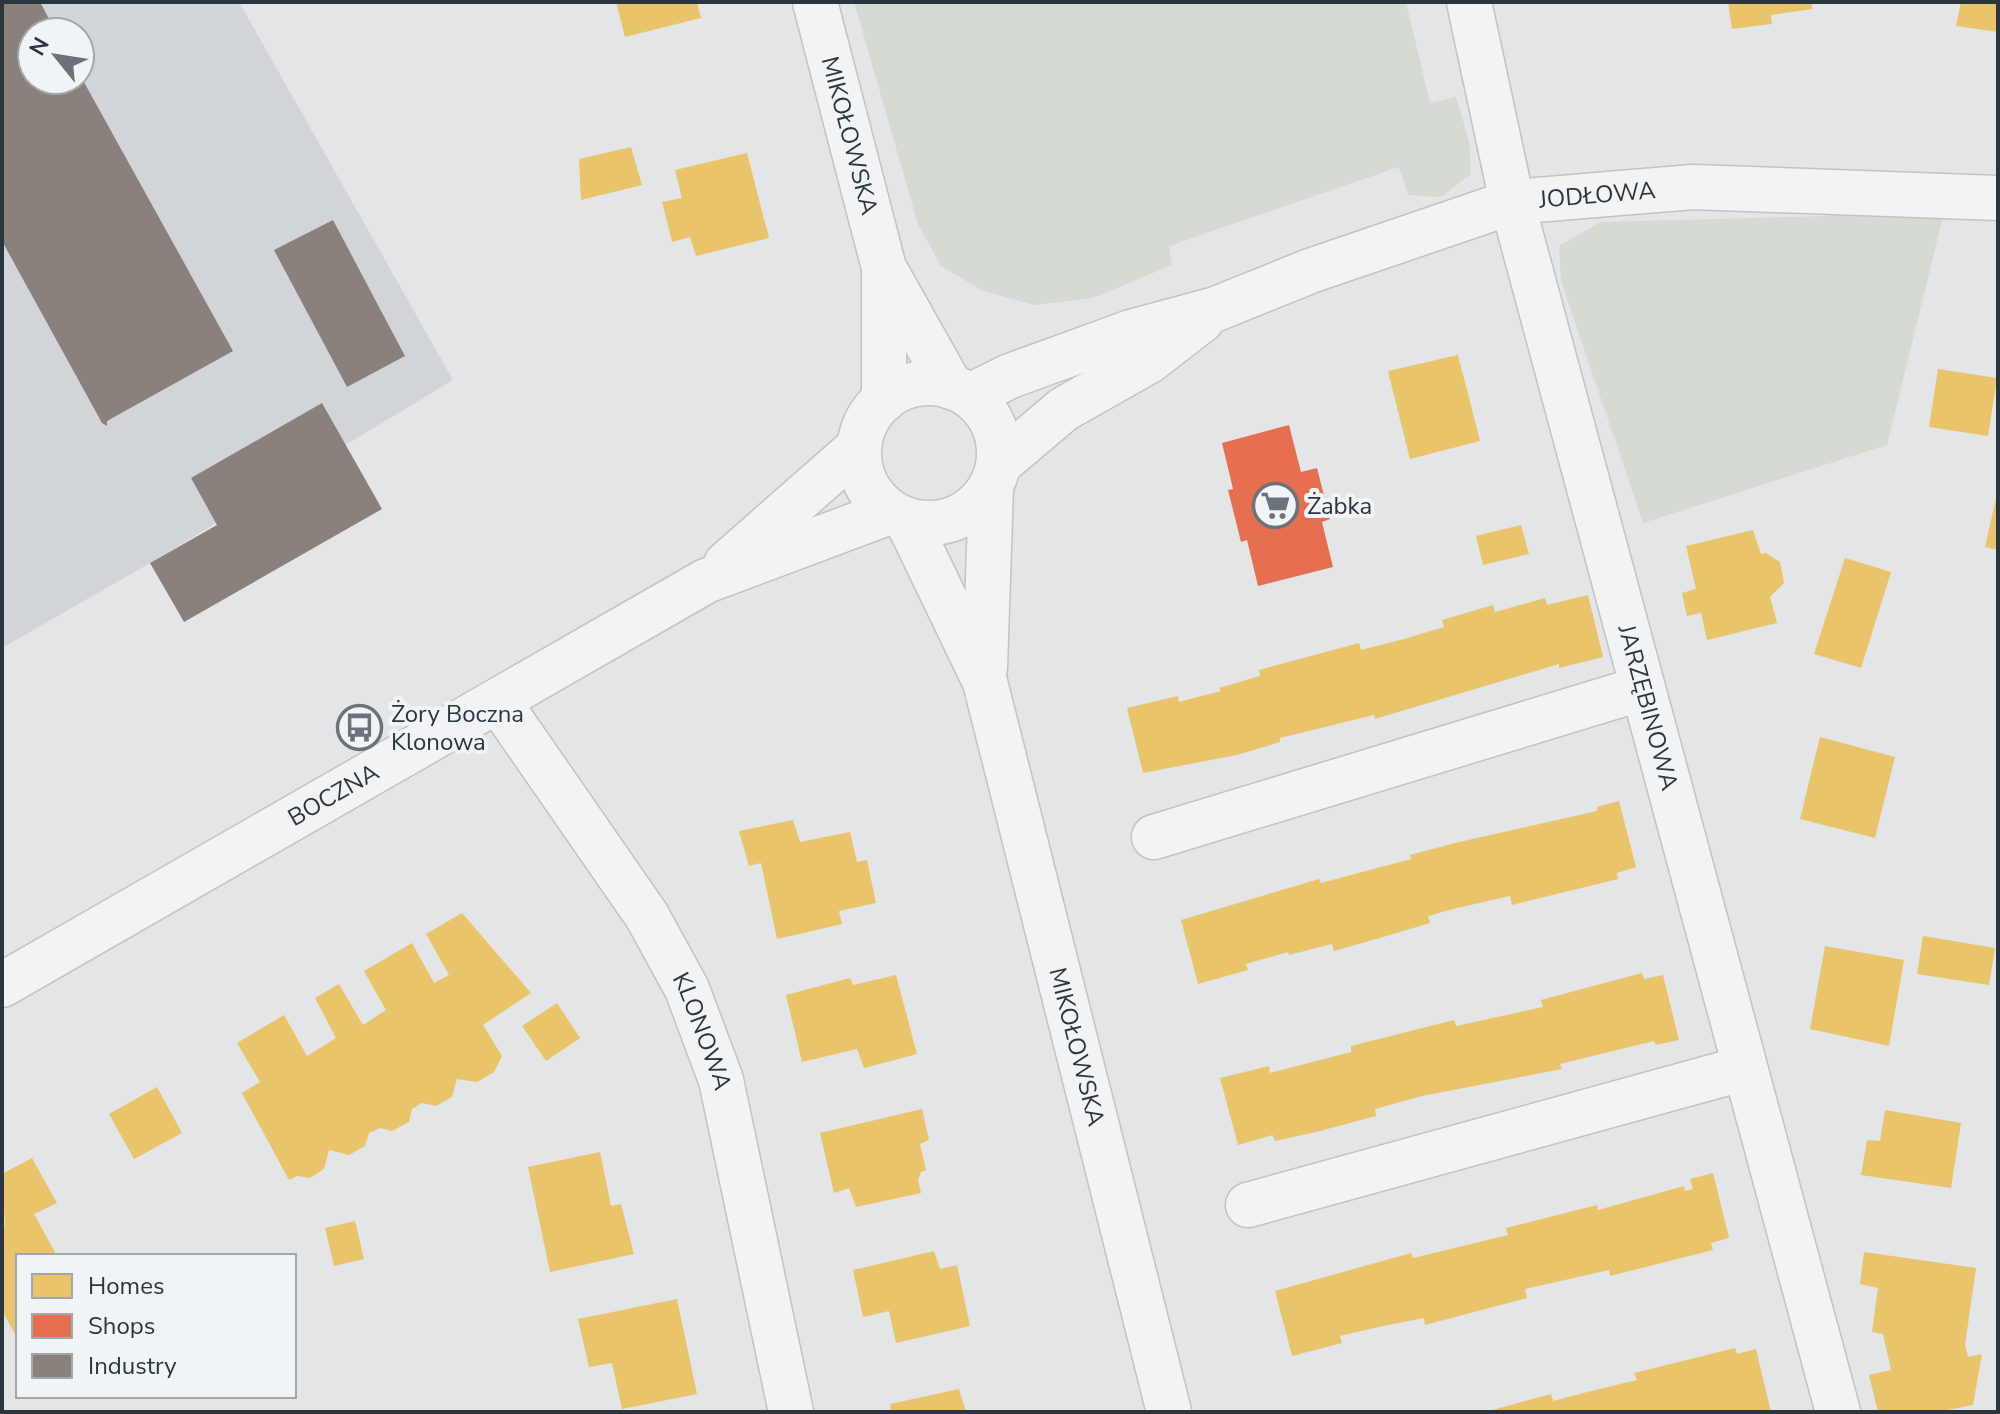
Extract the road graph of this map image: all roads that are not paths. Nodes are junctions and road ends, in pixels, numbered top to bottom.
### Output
1 (815, 2) edge
2 (1469, 2) edge
3 (1998, 198) edge
4 (1512, 202) junction
5 (884, 268) junction
6 (1216, 309) junction
7 (961, 392) junction
8 (884, 400) junction
9 (859, 447) junction
10 (995, 476) junction
11 (898, 516) junction
12 (706, 581) junction
13 (985, 682) junction
14 (1643, 688) junction
15 (498, 701) junction
16 (1154, 837) dead end
17 (2, 985) edge
18 (1745, 1068) junction
19 (1248, 1205) dead end
20 (791, 1412) edge
21 (1169, 1412) edge
22 (1838, 1412) edge

1 - 5 street, MIKOŁOWSKA
2 - 4 street, JARZĘBINOWA
3 - 4 street, JODŁOWA
4 - 6 street, JODŁOWA
4 - 14 street, JARZĘBINOWA
5 - 7 street, MIKOŁOWSKA
5 - 8 street, MIKOŁOWSKA
6 - 7 street, JODŁOWA
6 - 10 street, JODŁOWA
7 - 8 street
7 - 10 street
8 - 9 street
9 - 11 street
9 - 12 street, BOCZNA
10 - 11 street
10 - 13 street, MIKOŁOWSKA
11 - 12 street, BOCZNA
11 - 13 street, MIKOŁOWSKA
12 - 15 street, BOCZNA
13 - 21 street, MIKOŁOWSKA
14 - 16 street
14 - 18 street, JARZĘBINOWA
15 - 17 street, BOCZNA
15 - 20 street, KLONOWA
18 - 19 street
18 - 22 street, JARZĘBINOWA

